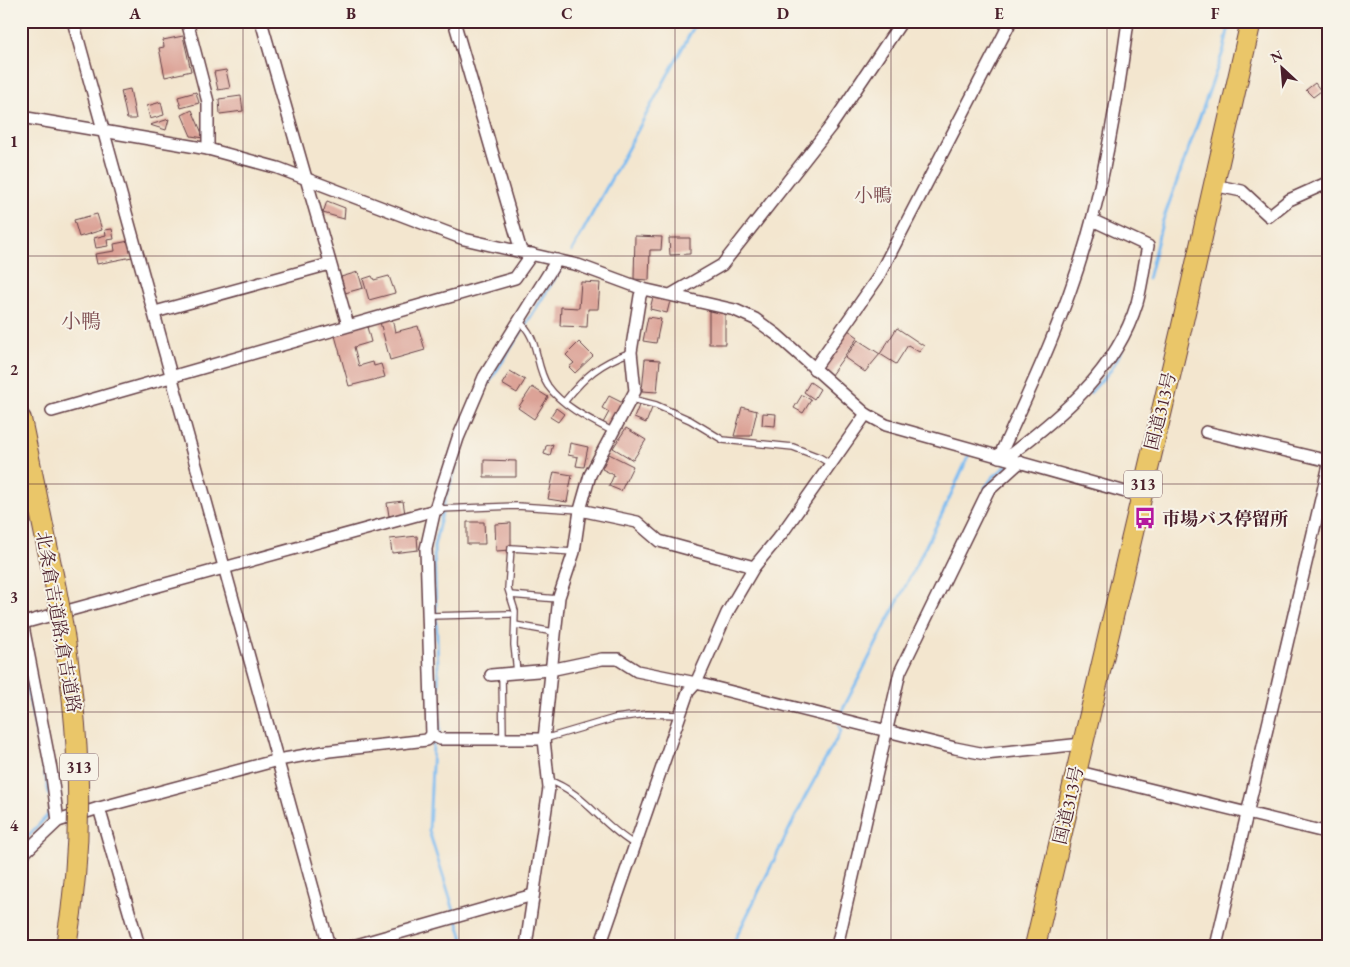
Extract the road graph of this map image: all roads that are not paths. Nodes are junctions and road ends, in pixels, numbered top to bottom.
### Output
1 (73, 21) edge
2 (187, 21) edge
3 (261, 21) edge
4 (454, 21) edge
5 (902, 21) edge
6 (1011, 21) edge
7 (1128, 21) edge
8 (1251, 21) edge
9 (21, 117) edge
10 (104, 132) junction
11 (208, 149) junction
12 (305, 178) junction
13 (1329, 182) edge
14 (1213, 185) junction
15 (1092, 220) junction
16 (527, 252) junction
17 (557, 260) junction
18 (330, 264) junction
19 (643, 289) junction
20 (672, 294) junction
21 (155, 312) junction
22 (518, 321) junction
23 (348, 325) junction
24 (631, 352) junction
25 (814, 369) junction
26 (173, 377) junction
27 (632, 399) junction
28 (564, 402) junction
29 (52, 411) dead end
30 (866, 414) junction
31 (21, 419) edge
32 (614, 432) junction
33 (1206, 432) dead end
34 (1003, 458) junction
35 (1329, 461) edge
36 (1020, 462) junction
37 (831, 464) junction
38 (1329, 465) edge
39 (21, 466) edge
40 (1140, 496) junction
41 (440, 509) junction
42 (580, 510) junction
43 (574, 552) junction
44 (224, 567) junction
45 (754, 567) junction
46 (52, 590) junction
47 (510, 595) junction
48 (558, 599) junction
49 (510, 614) dead end
50 (431, 616) junction
51 (22, 620) edge
52 (515, 625) junction
53 (554, 632) junction
54 (550, 670) junction
55 (517, 672) junction
56 (496, 675) joint
57 (696, 683) junction
58 (681, 715) junction
59 (883, 731) junction
60 (436, 737) junction
61 (544, 738) junction
62 (502, 739) junction
63 (1082, 744) junction
64 (278, 760) junction
65 (1075, 772) junction
66 (548, 780) junction
67 (99, 808) junction
68 (1247, 815) junction
69 (58, 821) junction
70 (1329, 833) edge
71 (634, 844) junction
72 (21, 856) edge
73 (533, 895) junction
74 (56, 946) edge
75 (66, 946) edge
76 (139, 946) edge
77 (328, 946) edge
78 (354, 946) edge
79 (526, 946) edge
80 (600, 946) edge
81 (837, 946) edge
82 (1035, 946) edge
83 (1216, 946) edge

1 - 10 street
2 - 11 street
3 - 12 street
4 - 16 street
5 - 20 street
6 - 25 street
7 - 15 street
8 - 14 highway, 国道313号 / 313
9 - 10 street
10 - 11 street
10 - 21 street
11 - 12 street
12 - 16 street
12 - 18 street
13 - 14 street
14 - 40 highway, 国道313号 / 313
15 - 34 street
15 - 34 street
16 - 17 street
16 - 23 street
17 - 19 street
17 - 22 street
18 - 21 street
18 - 23 street
19 - 20 street
19 - 24 street
20 - 25 street
21 - 26 street
22 - 28 lane
22 - 41 street
23 - 26 street
24 - 27 street
24 - 28 lane
25 - 30 street
26 - 29 street
26 - 44 street
27 - 32 street
27 - 37 lane
28 - 32 lane
30 - 34 street
30 - 37 street
31 - 46 highway, 北条倉吉道路;倉吉道路 / 313
32 - 42 street
33 - 35 street
34 - 36 street
36 - 40 street
36 - 59 street
37 - 45 street
38 - 68 street
39 - 46 highway, 北条倉吉道路;倉吉道路 / 313
40 - 63 highway, 国道313号 / 313
41 - 42 lane
41 - 44 street
41 - 50 street
42 - 43 street
42 - 45 street
43 - 47 lane
43 - 48 street
44 - 51 street
44 - 64 street
45 - 57 street
46 - 74 highway, 北条倉吉道路;倉吉道路 / 313
46 - 75 highway, 北条倉吉道路;倉吉道路 / 313, bridge
47 - 48 lane
47 - 52 lane
48 - 53 street
49 - 50 lane
50 - 60 street
51 - 69 street
52 - 53 lane
52 - 55 lane
53 - 54 street
54 - 55 street
54 - 57 street
54 - 61 street
55 - 56 street
56 - 62 lane
57 - 58 street
57 - 59 street
58 - 61 lane
58 - 71 street
59 - 63 street
59 - 81 street
60 - 62 street
60 - 64 street
61 - 62 street
61 - 66 street
63 - 65 highway, 国道313号 / 313
64 - 67 street
64 - 77 street
65 - 68 street
65 - 82 highway, 国道313号 / 313
66 - 71 lane
66 - 73 street
67 - 69 street
67 - 76 street
68 - 70 street
68 - 83 street
69 - 72 street
71 - 80 street
73 - 78 street
73 - 79 street

